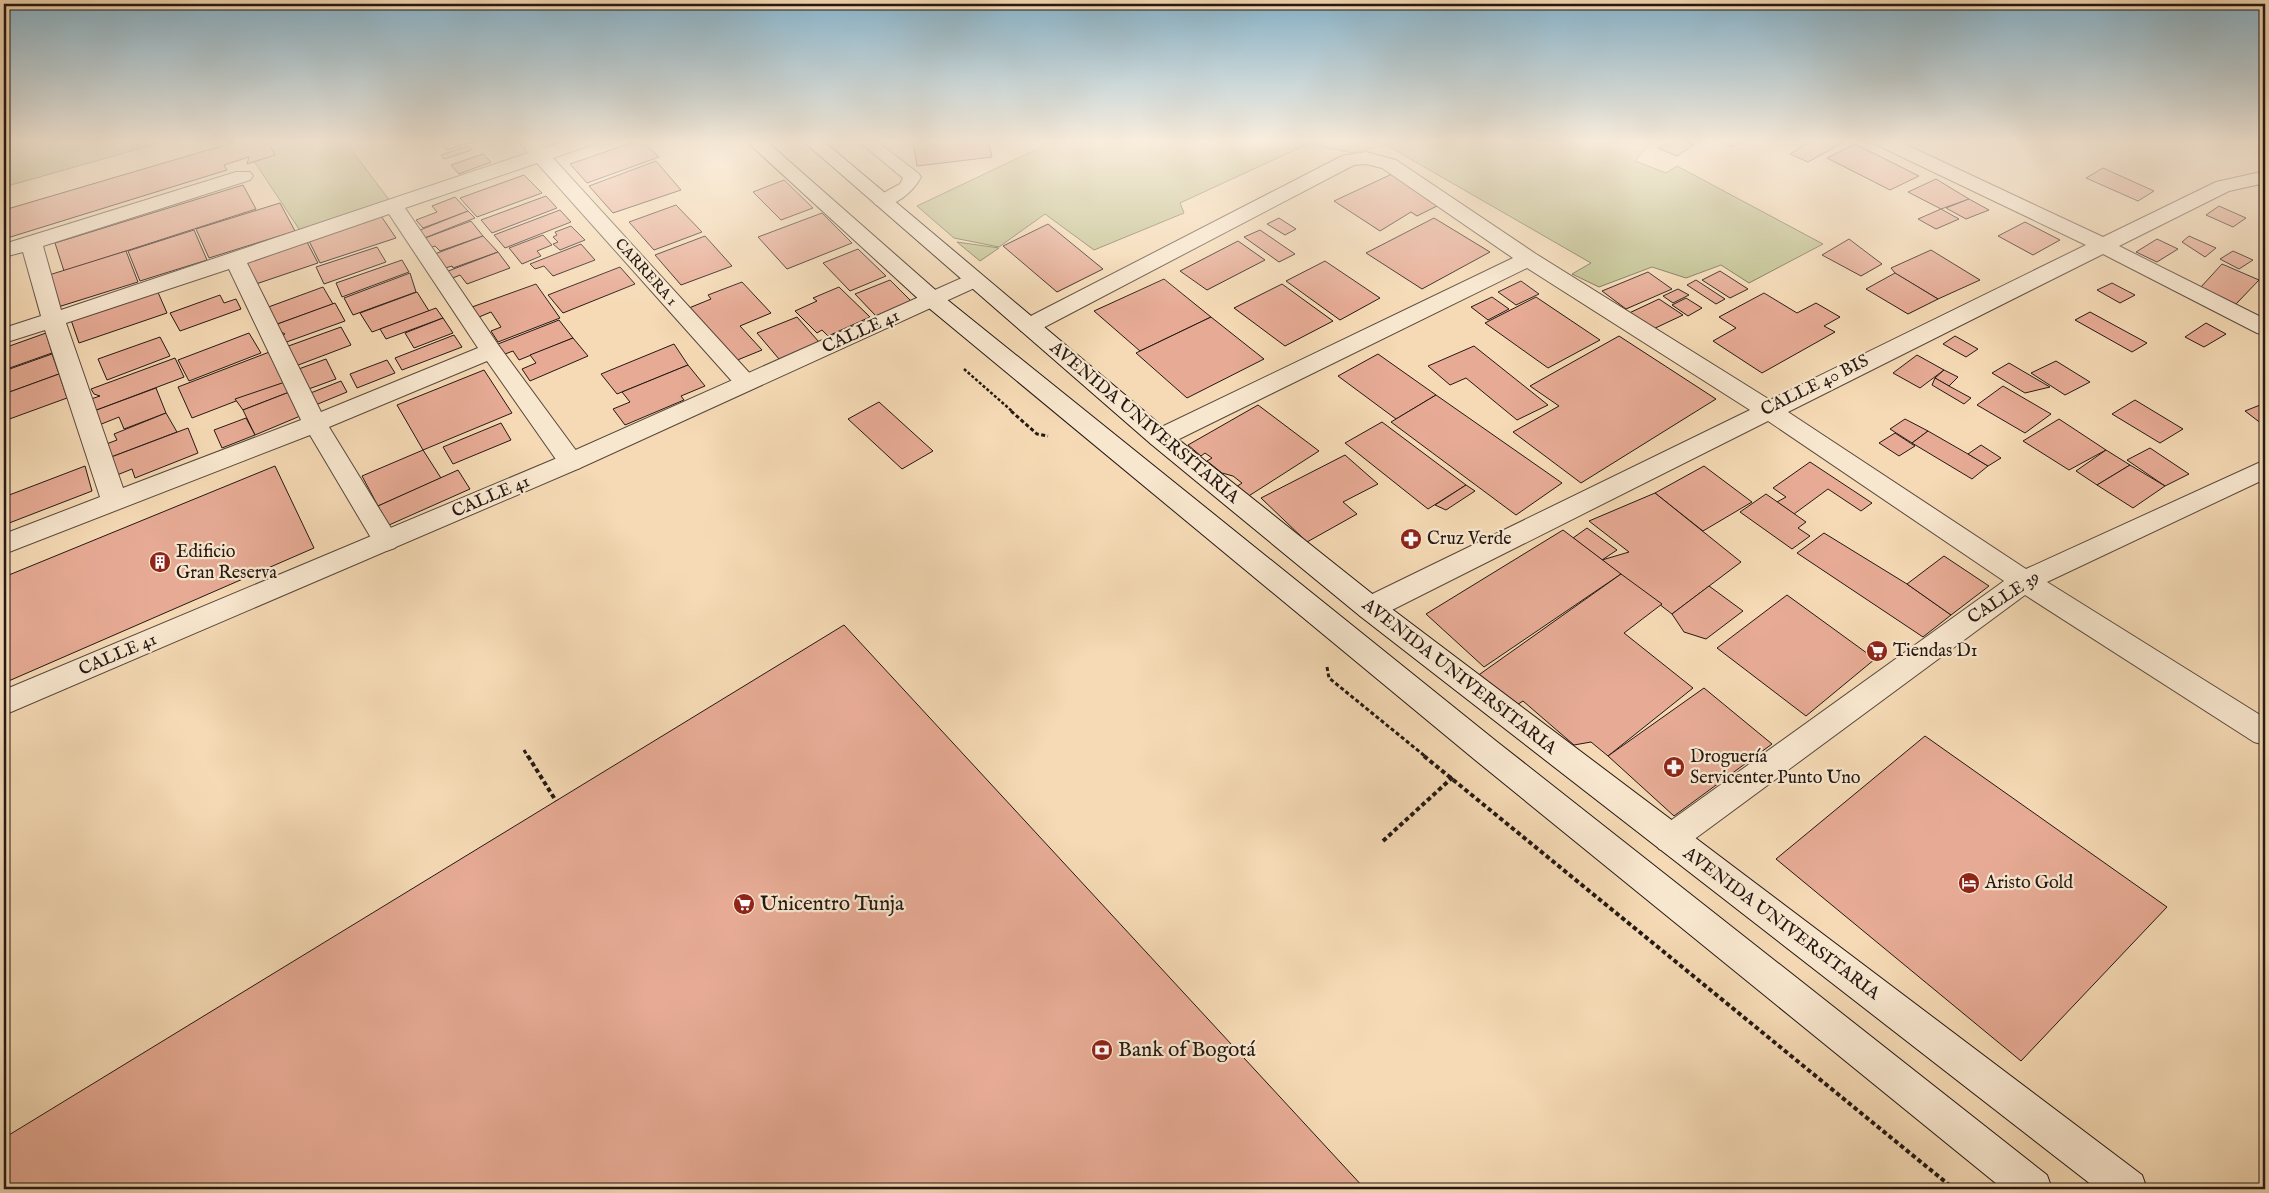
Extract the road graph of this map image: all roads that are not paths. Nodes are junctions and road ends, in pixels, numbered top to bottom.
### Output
1 (180, 196) edge
2 (421, 196) edge
3 (578, 196) edge
4 (816, 196) edge
5 (876, 196) edge
6 (892, 196) edge
7 (1280, 196) edge
8 (1436, 196) edge
9 (2000, 196) edge
10 (2203, 196) edge
11 (882, 201) junction
12 (393, 205) junction
13 (31, 242) junction
14 (2102, 244) junction
15 (4, 250) edge
16 (1528, 259) junction
17 (235, 260) junction
18 (974, 280) junction
19 (932, 299) junction
20 (53, 319) junction
21 (1029, 326) junction
22 (2265, 328) edge
23 (4, 336) edge
24 (491, 351) junction
25 (746, 383) junction
26 (1768, 410) junction
27 (315, 424) junction
28 (1160, 438) junction
29 (571, 462) junction
30 (2265, 469) edge
31 (114, 500) junction
32 (386, 542) junction
33 (4, 544) edge
34 (2024, 581) junction
35 (1370, 608) junction
36 (4, 704) edge
37 (2265, 733) edge
38 (1670, 839) junction
39 (2033, 1189) edge
40 (2128, 1189) edge

1 - 13 street
2 - 12 street
3 - 25 street, CARRERA 1
4 - 19 street, AVENIDA UNIVERSITARIA
5 - 11 street, AVENIDA UNIVERSITARIA
6 - 11 lane
7 - 21 street
8 - 16 street
9 - 14 street
10 - 14 street, CALLE 40 BIS
11 - 18 street, AVENIDA UNIVERSITARIA
12 - 17 street
12 - 24 street
13 - 15 street
13 - 20 street
14 - 22 street
14 - 26 street, CALLE 40 BIS
16 - 26 street
16 - 28 street
17 - 20 street
17 - 27 street
18 - 19 street, CALLE 41
18 - 21 street, AVENIDA UNIVERSITARIA
19 - 25 street, CALLE 41
19 - 39 street, AVENIDA UNIVERSITARIA
20 - 23 street
20 - 31 street
21 - 28 street, AVENIDA UNIVERSITARIA
24 - 27 street
24 - 29 street
25 - 29 street, CALLE 41
26 - 34 street
26 - 35 street, CALLE 40 BIS
27 - 31 street
27 - 32 street
28 - 35 street, AVENIDA UNIVERSITARIA
29 - 32 street, CALLE 41
30 - 34 street, CALLE 39
31 - 33 street
32 - 36 street, CALLE 41
34 - 37 street
34 - 38 street, CALLE 39
35 - 38 street, AVENIDA UNIVERSITARIA
38 - 40 street, AVENIDA UNIVERSITARIA

